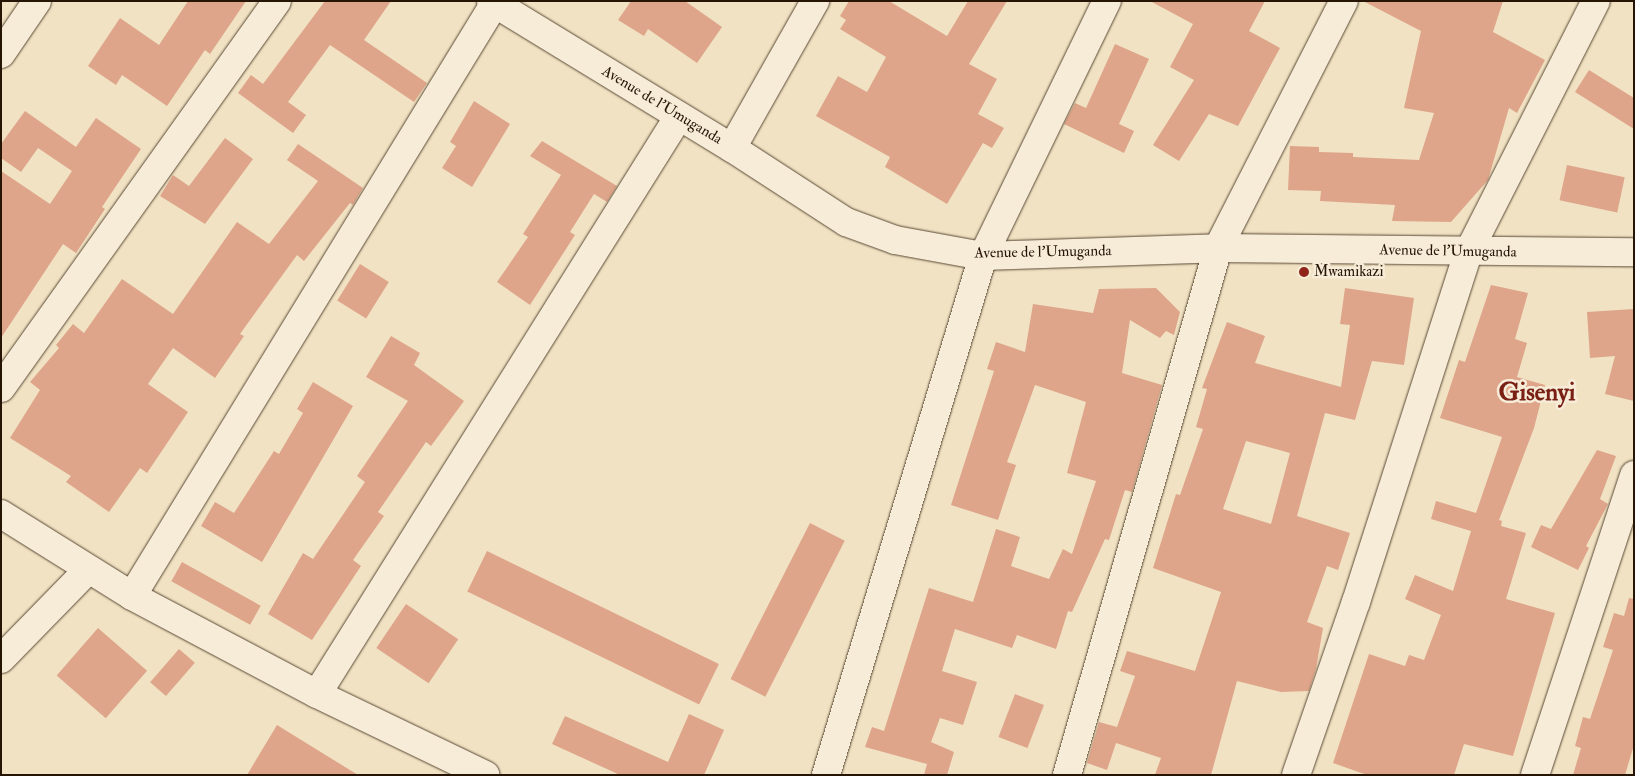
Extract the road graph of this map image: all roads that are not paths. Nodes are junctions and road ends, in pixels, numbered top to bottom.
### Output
1 (37, 1) edge
2 (277, 1) edge
3 (815, 1) edge
4 (1107, 1) edge
5 (1344, 1) edge
6 (1596, 1) edge
7 (494, 2) edge
8 (1, 54) edge
9 (679, 116) junction
10 (732, 148) junction
11 (1218, 248) junction
12 (1469, 251) junction
13 (1634, 252) edge
14 (983, 256) junction
15 (1, 388) edge
16 (1634, 475) edge
17 (1, 514) edge
18 (88, 570) junction
19 (132, 596) junction
20 (1, 659) edge
21 (317, 694) junction
22 (485, 775) edge
23 (826, 775) edge
24 (1067, 775) edge
25 (1296, 775) edge
26 (1535, 775) edge

1 - 8 street
2 - 15 street
3 - 10 street
4 - 14 street
5 - 11 street
6 - 12 street
7 - 9 street, Avenue de l'Umuganda
7 - 19 street
9 - 10 street, Avenue de l'Umuganda
9 - 21 street
10 - 14 street, Avenue de l'Umuganda
11 - 12 street, Avenue de l'Umuganda
11 - 14 street, Avenue de l'Umuganda
11 - 24 street
12 - 13 street, Avenue de l'Umuganda
12 - 25 street
14 - 23 street
16 - 26 street
17 - 18 street
18 - 19 street
18 - 20 street
19 - 21 street
21 - 22 street

